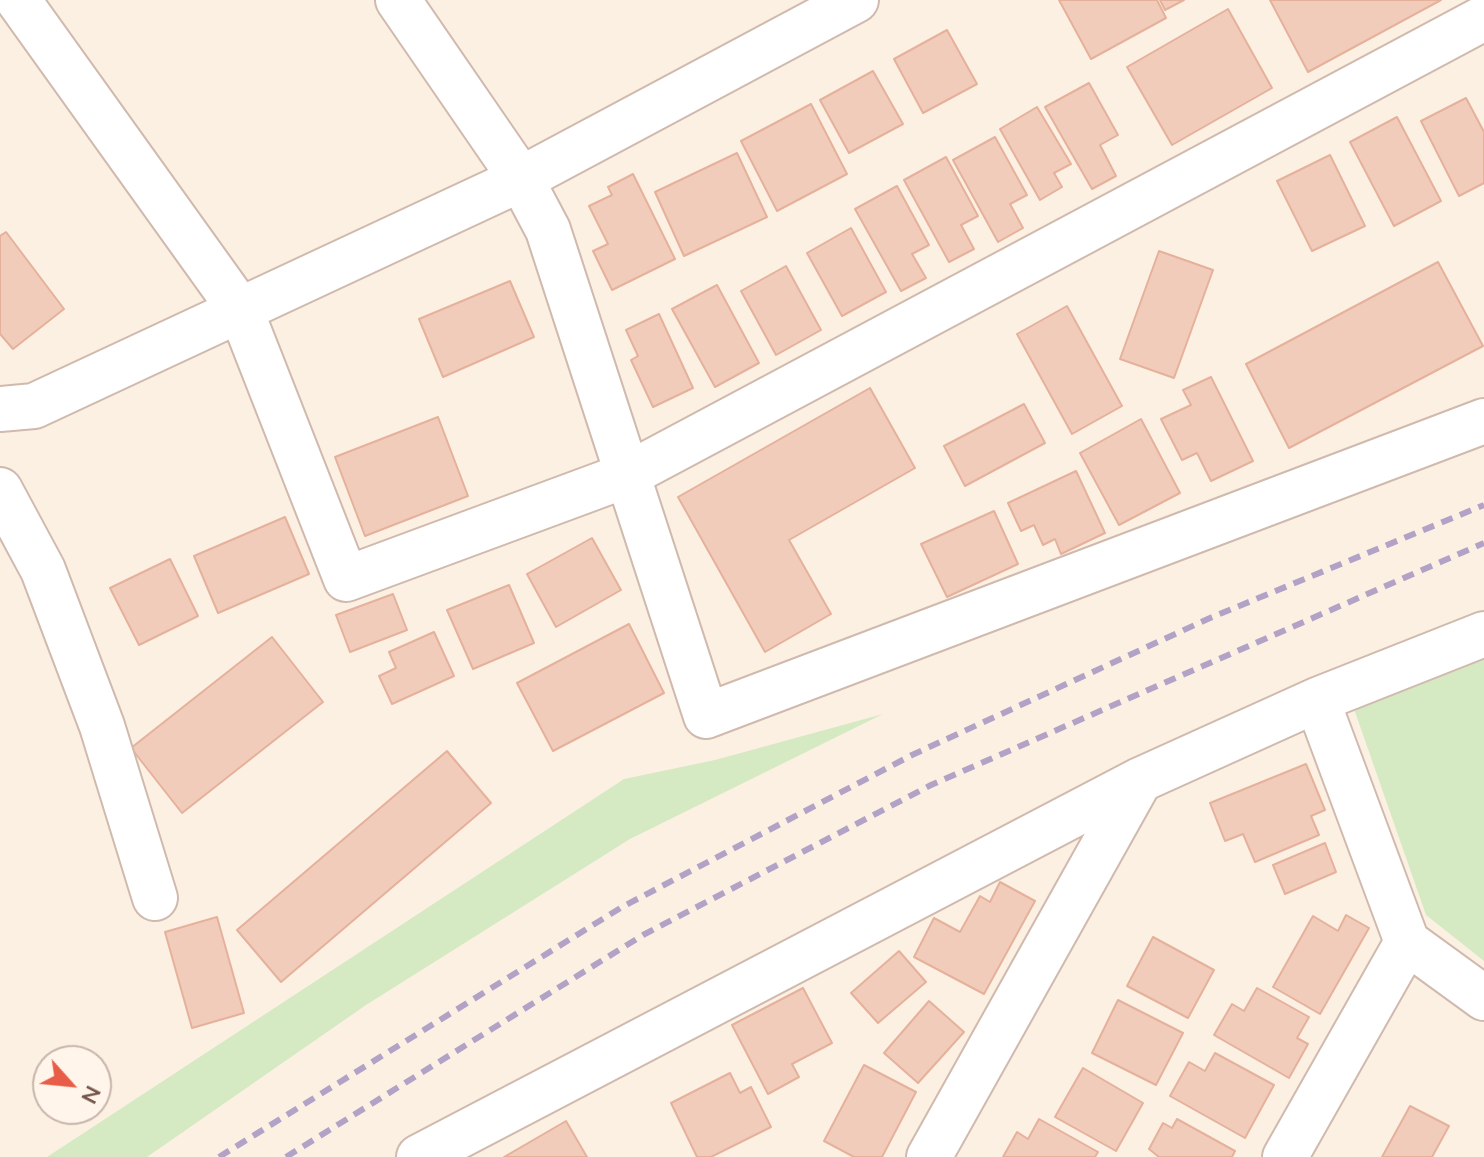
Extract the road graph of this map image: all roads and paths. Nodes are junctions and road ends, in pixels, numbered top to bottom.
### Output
1 (18, 0) edge
2 (398, 0) edge
3 (856, 0) edge
4 (1484, 18) edge
5 (521, 179) junction
6 (241, 311) junction
7 (0, 409) edge
8 (1484, 421) edge
9 (627, 475) junction
10 (0, 490) edge
11 (1484, 634) edge
12 (1317, 700) junction
13 (1140, 780) junction
14 (155, 898) dead end
15 (1407, 942) junction
16 (1484, 998) edge
17 (419, 1157) edge
18 (929, 1157) edge
19 (1285, 1157) edge

1 - 6 street
2 - 5 street
3 - 5 street
4 - 9 street
5 - 6 street
5 - 9 street
6 - 7 street
6 - 9 street
8 - 9 street
10 - 14 street
11 - 12 street
12 - 13 street
12 - 15 street
13 - 17 street
13 - 18 street
15 - 16 street
15 - 19 street

